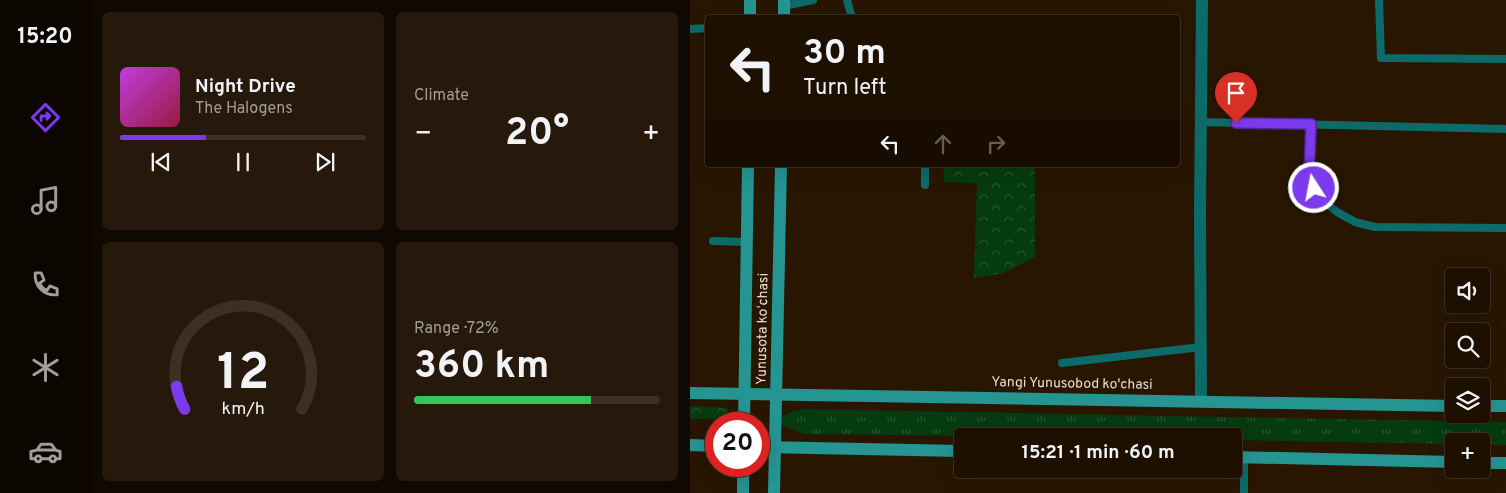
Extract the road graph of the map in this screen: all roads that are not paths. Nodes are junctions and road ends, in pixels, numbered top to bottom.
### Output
1 (750, 0) edge
2 (813, 0) edge
3 (847, 0) edge
4 (1202, 0) edge
5 (1379, 0) edge
6 (784, 8) edge
7 (750, 15) edge
8 (851, 15) edge
9 (705, 28) edge
10 (690, 29) edge
11 (1506, 59) edge
12 (1200, 122) junction
13 (1311, 124) junction
14 (1506, 129) edge
15 (748, 167) edge
16 (781, 167) edge
17 (925, 167) edge
18 (925, 185) dead end
19 (1506, 228) edge
20 (713, 241) dead end
21 (748, 242) junction
22 (1201, 347) junction
23 (1062, 363) dead end
24 (690, 393) edge
25 (745, 394) junction
26 (777, 394) junction
27 (1201, 401) junction
28 (1445, 406) edge
29 (1490, 406) edge
30 (1506, 406) edge
31 (744, 412) edge
32 (690, 445) edge
33 (705, 446) edge
34 (770, 447) edge
35 (776, 447) junction
36 (954, 451) edge
37 (1242, 457) edge
38 (1445, 462) edge
39 (1490, 462) edge
40 (1506, 463) edge
41 (743, 477) edge
42 (1242, 478) edge
43 (743, 493) edge
44 (774, 493) edge
45 (1244, 493) edge

1 - 7 main road
2 - 6 lane
3 - 8 lane
4 - 12 street
5 - 11 lane
9 - 10 lane
12 - 13 lane
12 - 22 street
13 - 14 lane
13 - 19 lane
15 - 21 main road, Yunusota koʻchasi
16 - 26 main road, Yunusota koʻchasi
17 - 18 lane
20 - 21 lane
21 - 25 main road, Yunusota koʻchasi
22 - 23 lane
22 - 27 street
24 - 25 main road, Yangi Yunusobod ko'chasi
25 - 26 main road, Yangi Yunusobod ko'chasi
25 - 31 main road, Yunusota koʻchasi
26 - 27 main road, Yangi Yunusobod ko'chasi
26 - 35 main road, Yunusota koʻchasi
27 - 28 main road, Yangi Yunusobod ko'chasi
29 - 30 main road
32 - 33 main road
34 - 35 main road
35 - 36 main road
35 - 44 main road, Yunusota koʻchasi
37 - 38 main road
39 - 40 main road
41 - 43 main road
42 - 45 lane

